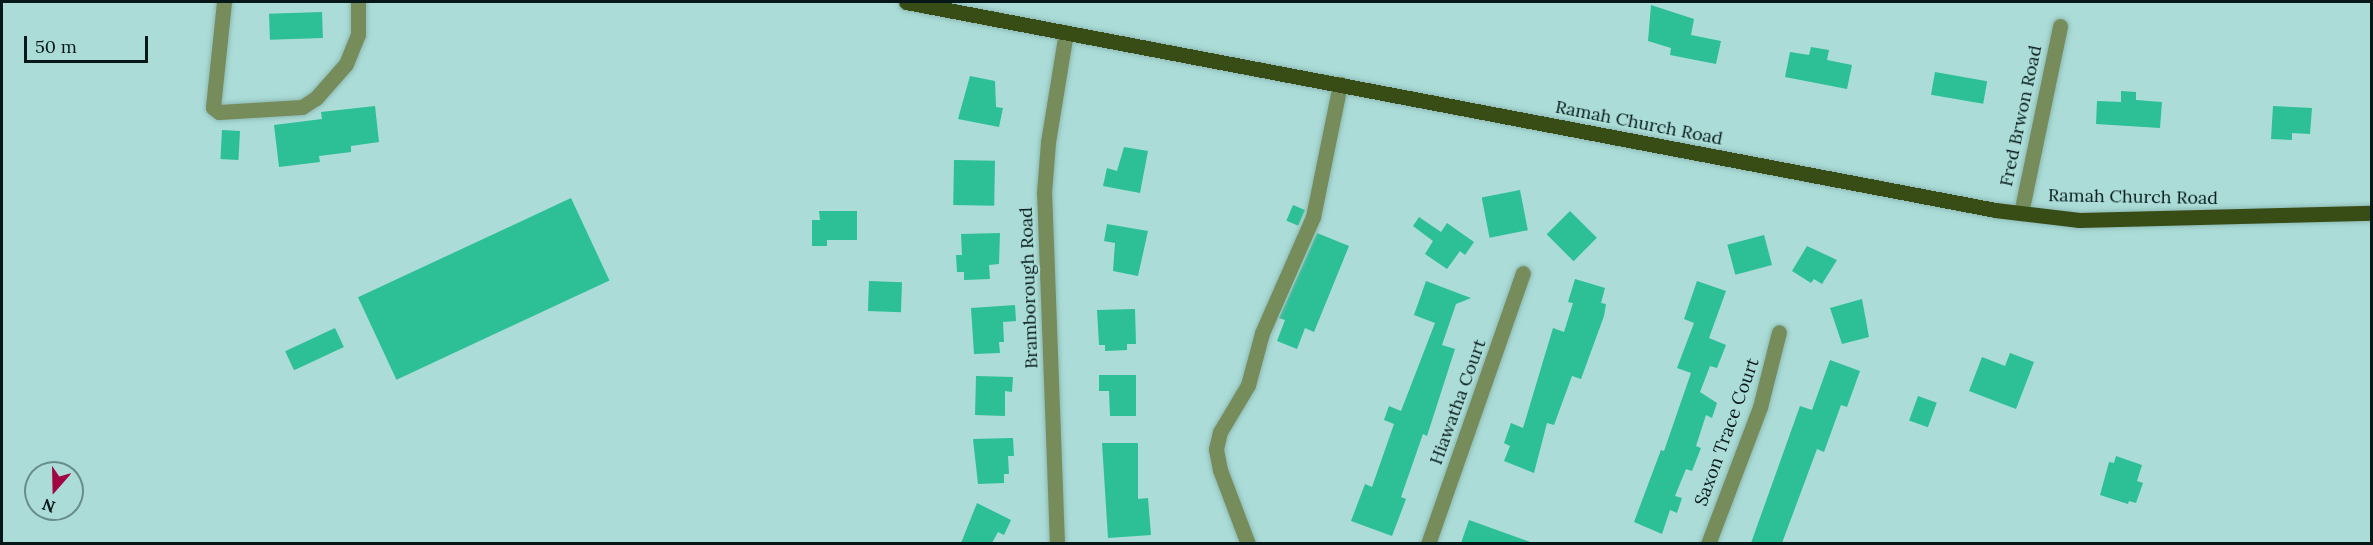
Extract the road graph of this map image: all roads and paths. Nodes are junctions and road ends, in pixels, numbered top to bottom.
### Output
1 (224, 2) edge
2 (358, 2) edge
3 (906, 2) edge
4 (2060, 26) dead end
5 (1066, 32) junction
6 (1340, 84) junction
7 (2021, 213) junction
8 (2372, 213) edge
9 (1523, 273) dead end
10 (1779, 332) dead end
11 (1057, 543) edge
12 (1248, 543) edge
13 (1428, 543) edge
14 (1708, 543) edge

1 - 2 street
3 - 5 main road, Ramah Church Road
4 - 7 street, Fred Brwon Road
5 - 6 main road, Ramah Church Road
5 - 11 street, Bramborough Road
6 - 7 main road, Ramah Church Road
6 - 12 street
7 - 8 main road, Ramah Church Road
9 - 13 street, Hiawatha Court
10 - 14 street, Saxon Trace Court

